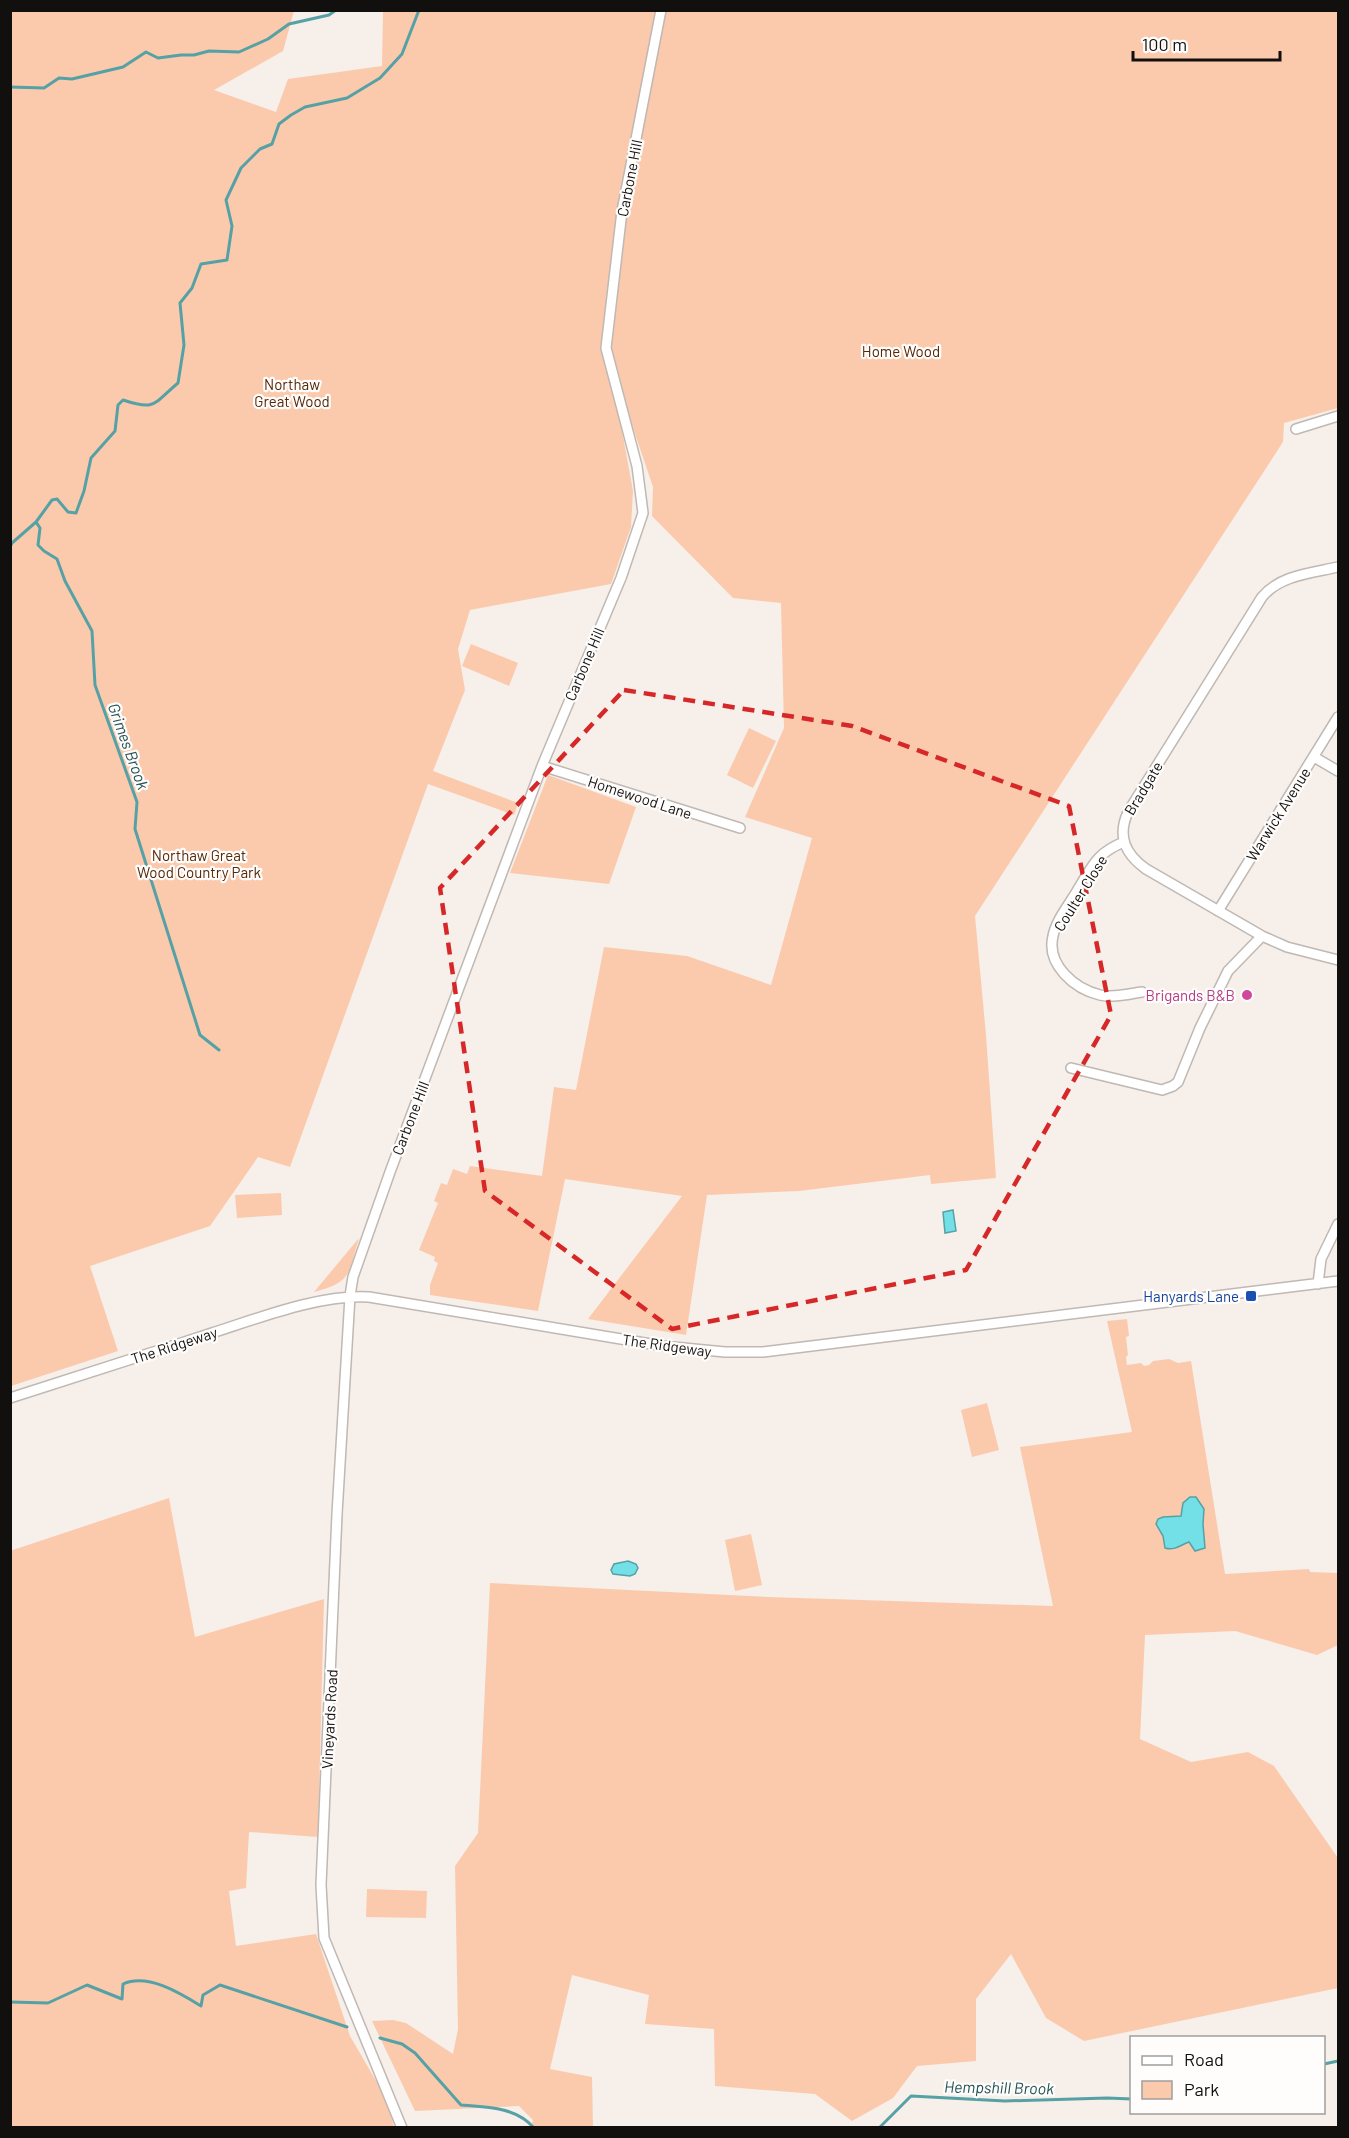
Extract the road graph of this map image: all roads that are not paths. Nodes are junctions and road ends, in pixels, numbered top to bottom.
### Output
1 (661, 10) edge
2 (1338, 416) edge
3 (1296, 429) dead end
4 (1338, 567) edge
5 (1338, 717) edge
6 (1314, 757) junction
7 (542, 766) junction
8 (1338, 771) edge
9 (740, 828) dead end
10 (1124, 843) junction
11 (1218, 911) junction
12 (1262, 936) junction
13 (1338, 960) edge
14 (1142, 992) dead end
15 (1071, 1068) dead end
16 (1338, 1224) edge
17 (1338, 1281) edge
18 (1318, 1284) junction
19 (350, 1296) junction
20 (10, 1398) edge
21 (402, 2127) edge

1 - 7 street, Carbone Hill
2 - 3 street
4 - 10 street, Bradgate
5 - 6 street, Warwick Avenue
6 - 8 street
6 - 11 street, Warwick Avenue
7 - 9 street, Homewood Lane
7 - 19 street, Carbone Hill
10 - 11 street
10 - 14 street, Coulter Close
11 - 12 street
12 - 13 street
12 - 15 street
16 - 18 street
17 - 18 street, The Ridgeway
18 - 19 street, The Ridgeway
19 - 20 street, The Ridgeway
19 - 21 street, Vineyards Road

